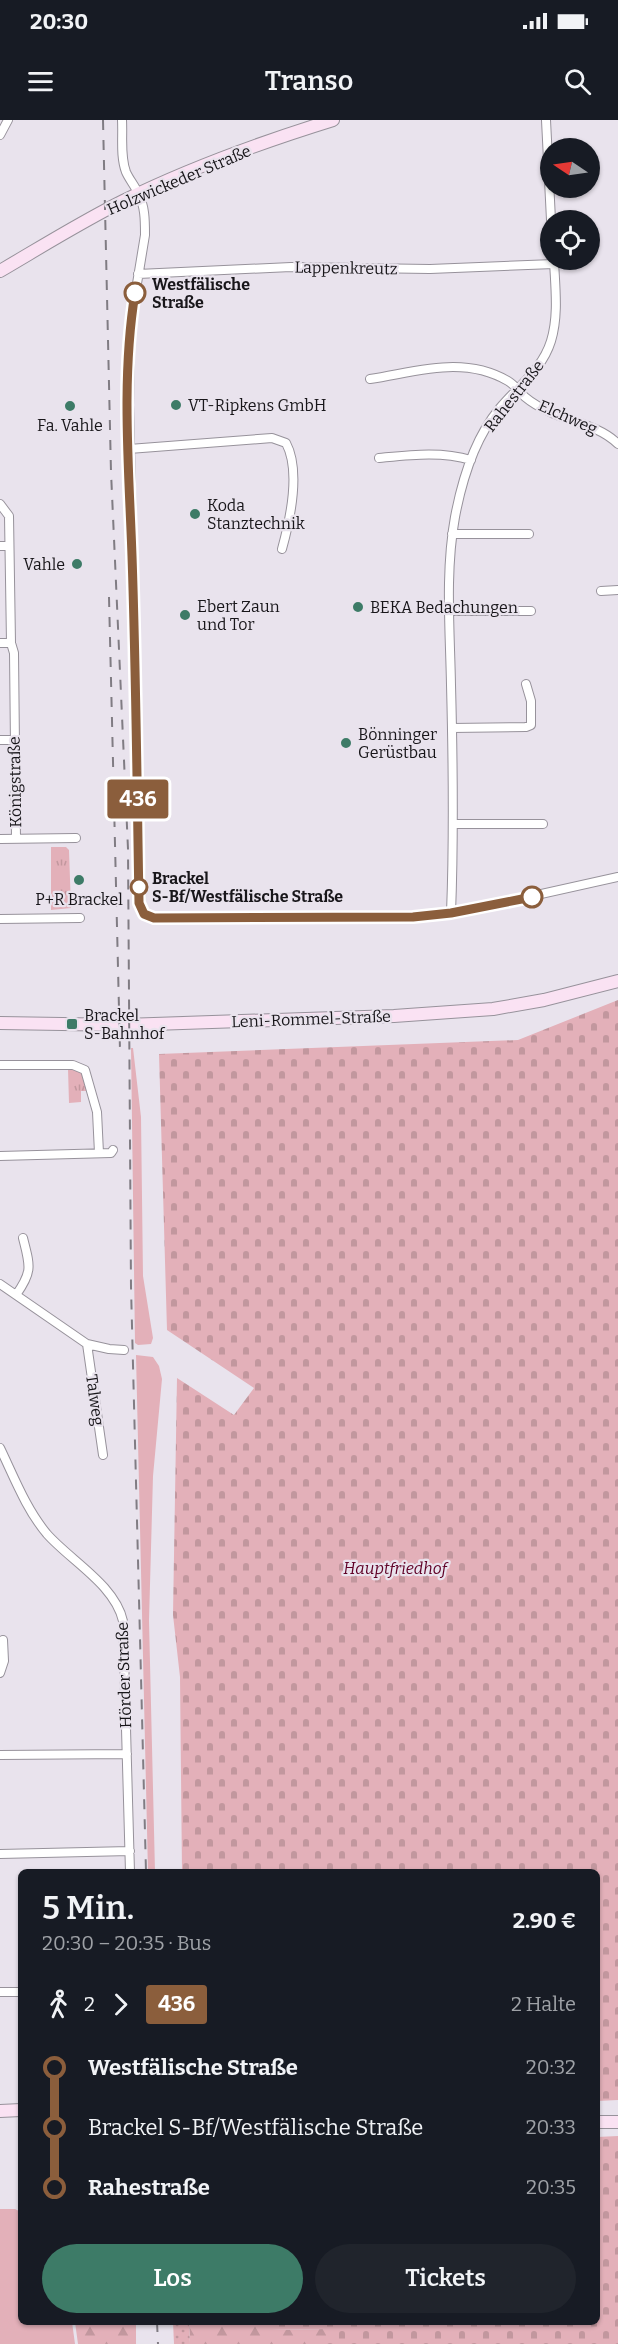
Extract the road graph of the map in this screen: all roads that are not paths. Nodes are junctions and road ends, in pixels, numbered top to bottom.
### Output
1 (8, 120) edge
2 (122, 120) edge
3 (333, 120) edge
4 (546, 120) edge
5 (0, 135) edge
6 (139, 193) junction
7 (550, 210) edge
8 (540, 263) edge
9 (554, 270) edge
10 (0, 271) edge
11 (138, 274) junction
12 (370, 379) dead end
13 (518, 390) junction
14 (618, 444) edge
15 (129, 448) junction
16 (380, 458) dead end
17 (471, 460) junction
18 (0, 504) edge
19 (452, 534) junction
20 (529, 534) dead end
21 (5, 546) edge
22 (282, 549) dead end
23 (618, 590) edge
24 (601, 591) dead end
25 (449, 611) junction
26 (531, 611) dead end
27 (0, 643) edge
28 (11, 643) junction
29 (526, 684) dead end
30 (452, 728) junction
31 (0, 740) edge
32 (15, 740) junction
33 (453, 824) junction
34 (543, 824) dead end
35 (76, 838) dead end
36 (0, 839) edge
37 (16, 839) junction
38 (618, 877) edge
39 (451, 913) junction
40 (80, 918) dead end
41 (0, 919) edge
42 (618, 981) edge
43 (0, 1023) edge
44 (0, 1065) edge
45 (113, 1150) dead end
46 (99, 1153) junction
47 (0, 1156) edge
48 (23, 1238) dead end
49 (0, 1284) edge
50 (16, 1295) junction
51 (87, 1344) junction
52 (124, 1350) dead end
53 (0, 1448) edge
54 (103, 1455) dead end
55 (3, 1640) dead end
56 (0, 1673) edge
57 (126, 1754) junction
58 (0, 1755) edge
59 (129, 1851) junction
60 (0, 1854) edge
61 (130, 1869) edge
62 (0, 1992) edge
63 (18, 1992) edge
64 (18, 2110) edge
65 (0, 2111) edge
66 (600, 2122) edge
67 (618, 2122) edge

1 - 5 street
2 - 6 street
3 - 6 main road, Holzwickeder Straße
4 - 7 street
6 - 10 main road, Holzwickeder Straße
6 - 11 street
8 - 11 street, Lappenkreutz
9 - 13 street, Rahestraße
11 - 15 street
12 - 13 street, Elchweg
13 - 14 street, Elchweg
13 - 17 street, Rahestraße
15 - 22 street
15 - 39 street
16 - 17 street
17 - 19 street, Rahestraße
18 - 21 street, Königstraße
19 - 20 street
19 - 25 street, Rahestraße
21 - 28 street, Königstraße
23 - 24 street
25 - 26 street
25 - 30 street, Rahestraße
27 - 28 street
28 - 32 street, Königstraße
29 - 30 street
30 - 33 street, Rahestraße
31 - 32 street
32 - 37 street, Königstraße
33 - 34 street
33 - 39 street, Rahestraße
35 - 37 street
36 - 37 street
38 - 39 street
40 - 41 street
42 - 43 main road, Leni-Rommel-Straße
44 - 46 street
45 - 46 street
46 - 47 street
48 - 50 street
49 - 50 street
50 - 51 street
51 - 52 street
51 - 54 street, Talweg
53 - 57 street, Hörder Straße
55 - 56 street
57 - 58 street
57 - 59 street, Hörder Straße
59 - 60 street
59 - 61 street, Hörder Straße
62 - 63 street
64 - 65 main road
66 - 67 main road

